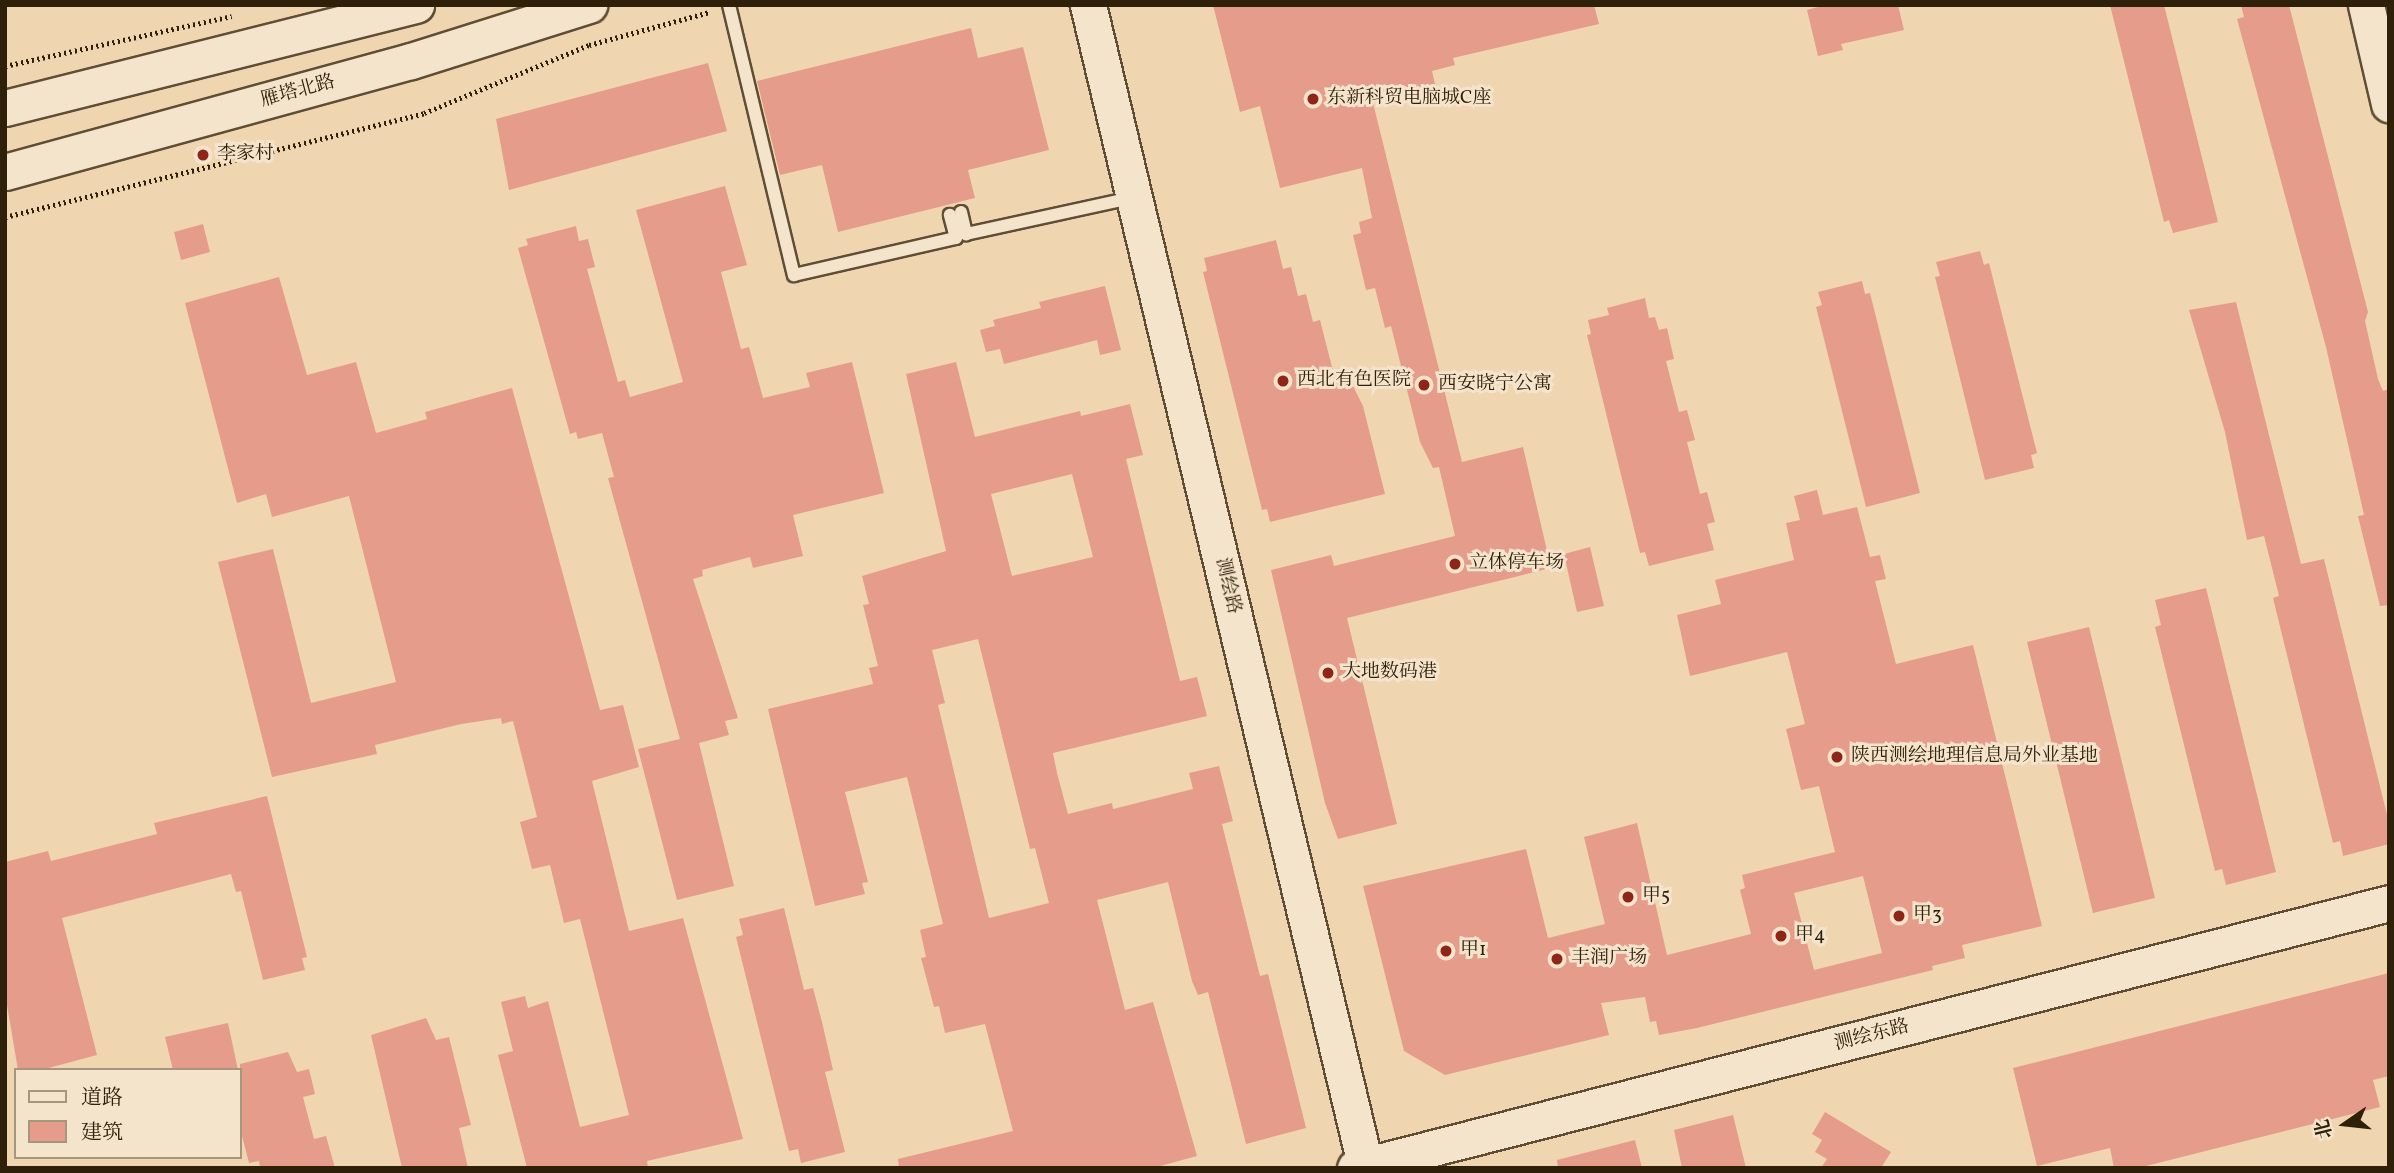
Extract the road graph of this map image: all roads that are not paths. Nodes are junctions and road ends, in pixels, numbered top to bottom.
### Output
1 (416, 5) edge
2 (589, 5) edge
3 (1088, 5) edge
4 (2366, 5) edge
5 (725, 7) edge
6 (2389, 104) edge
7 (5, 108) edge
8 (5, 172) edge
9 (1135, 198) junction
10 (2389, 903) edge
11 (1362, 1167) edge

1 - 7 street
2 - 8 street, 雁塔北路
3 - 9 street, 测绘路
4 - 6 street
5 - 9 lane
9 - 11 street, 测绘路
10 - 11 street, 测绘东路

